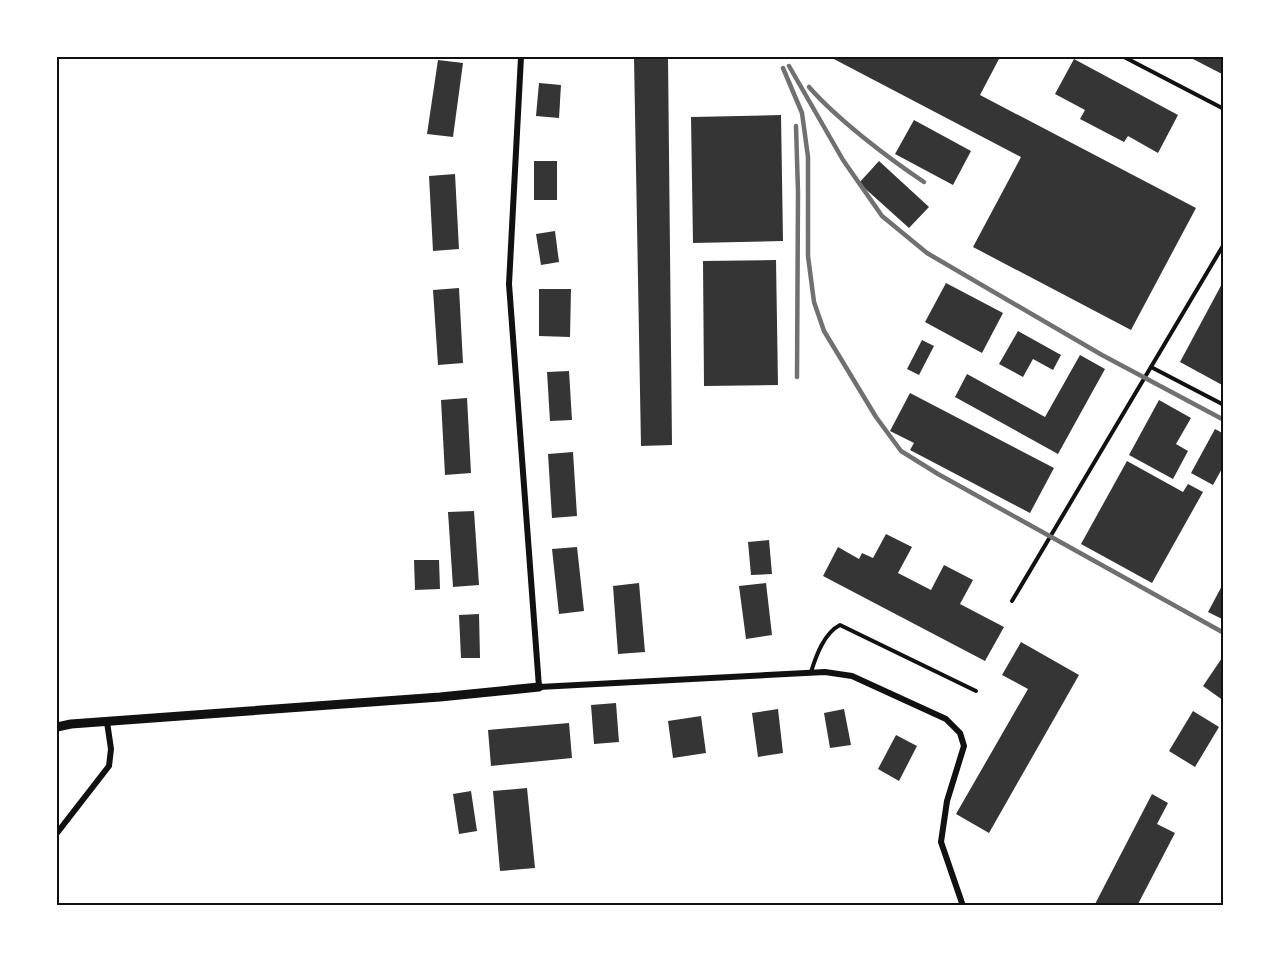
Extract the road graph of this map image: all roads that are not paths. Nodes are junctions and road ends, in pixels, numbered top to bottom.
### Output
1 (520, 57) edge
2 (1124, 57) edge
3 (1224, 109) edge
4 (1224, 244) edge
5 (1151, 367) junction
6 (1224, 405) edge
7 (1012, 601) dead end
8 (810, 673) junction
9 (539, 687) junction
10 (976, 691) dead end
11 (107, 722) junction
12 (57, 727) edge
13 (57, 833) edge
14 (963, 906) edge

1 - 9 street
2 - 3 lane
4 - 5 lane
5 - 6 lane
5 - 7 lane
8 - 9 street
8 - 10 lane
8 - 14 street
9 - 11 street
11 - 12 street
11 - 13 street

